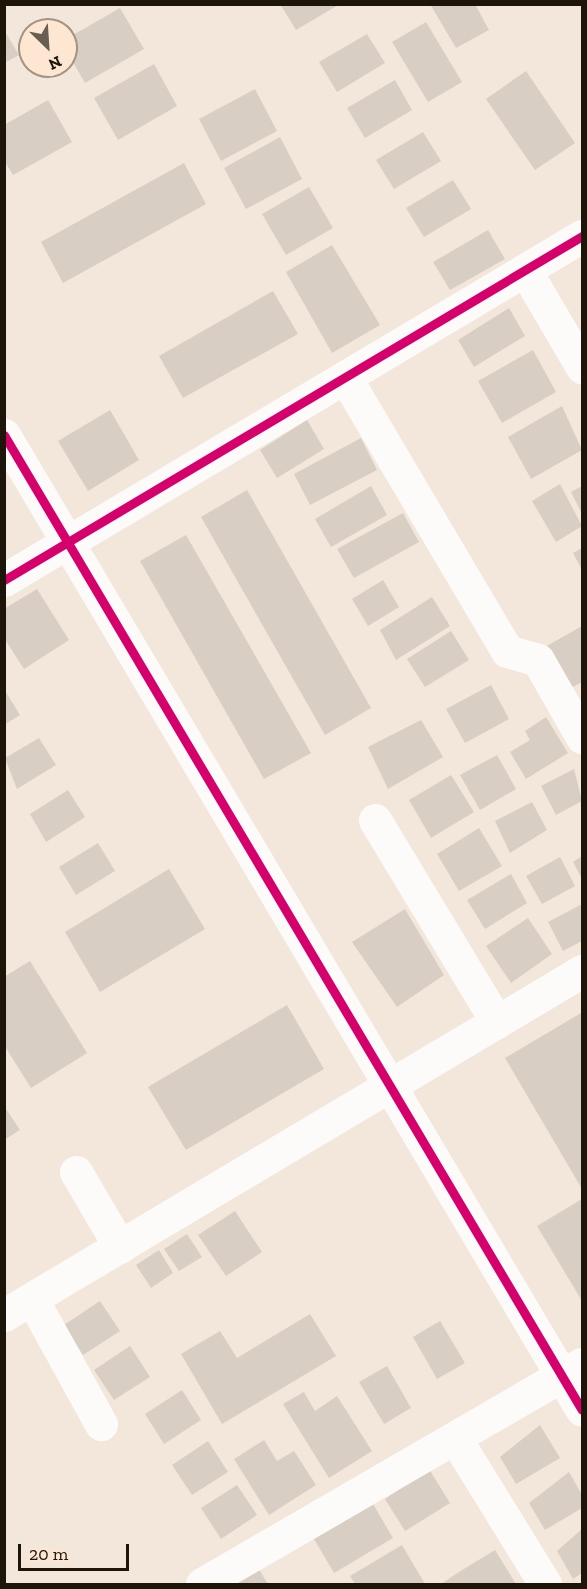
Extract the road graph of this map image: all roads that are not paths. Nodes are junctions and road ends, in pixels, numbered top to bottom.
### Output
1 (582, 236) edge
2 (525, 270) junction
3 (582, 367) edge
4 (345, 377) junction
5 (4, 435) edge
6 (69, 542) junction
7 (4, 580) edge
8 (582, 737) edge
9 (375, 820) dead end
10 (582, 971) edge
11 (497, 1022) junction
12 (390, 1087) junction
13 (76, 1172) dead end
14 (120, 1247) junction
15 (18, 1307) edge
16 (573, 1370) edge
17 (582, 1410) edge
18 (101, 1424) dead end
19 (455, 1438) junction
20 (202, 1584) edge
21 (545, 1584) edge

1 - 2 street
2 - 3 street
2 - 4 street
4 - 6 street
4 - 8 street
5 - 6 street
6 - 7 street
6 - 12 street
9 - 11 street
10 - 11 street
11 - 12 street
12 - 14 street
12 - 16 street
13 - 14 street
14 - 15 street
15 - 18 street
16 - 17 street
16 - 19 street
19 - 20 street
19 - 21 street

